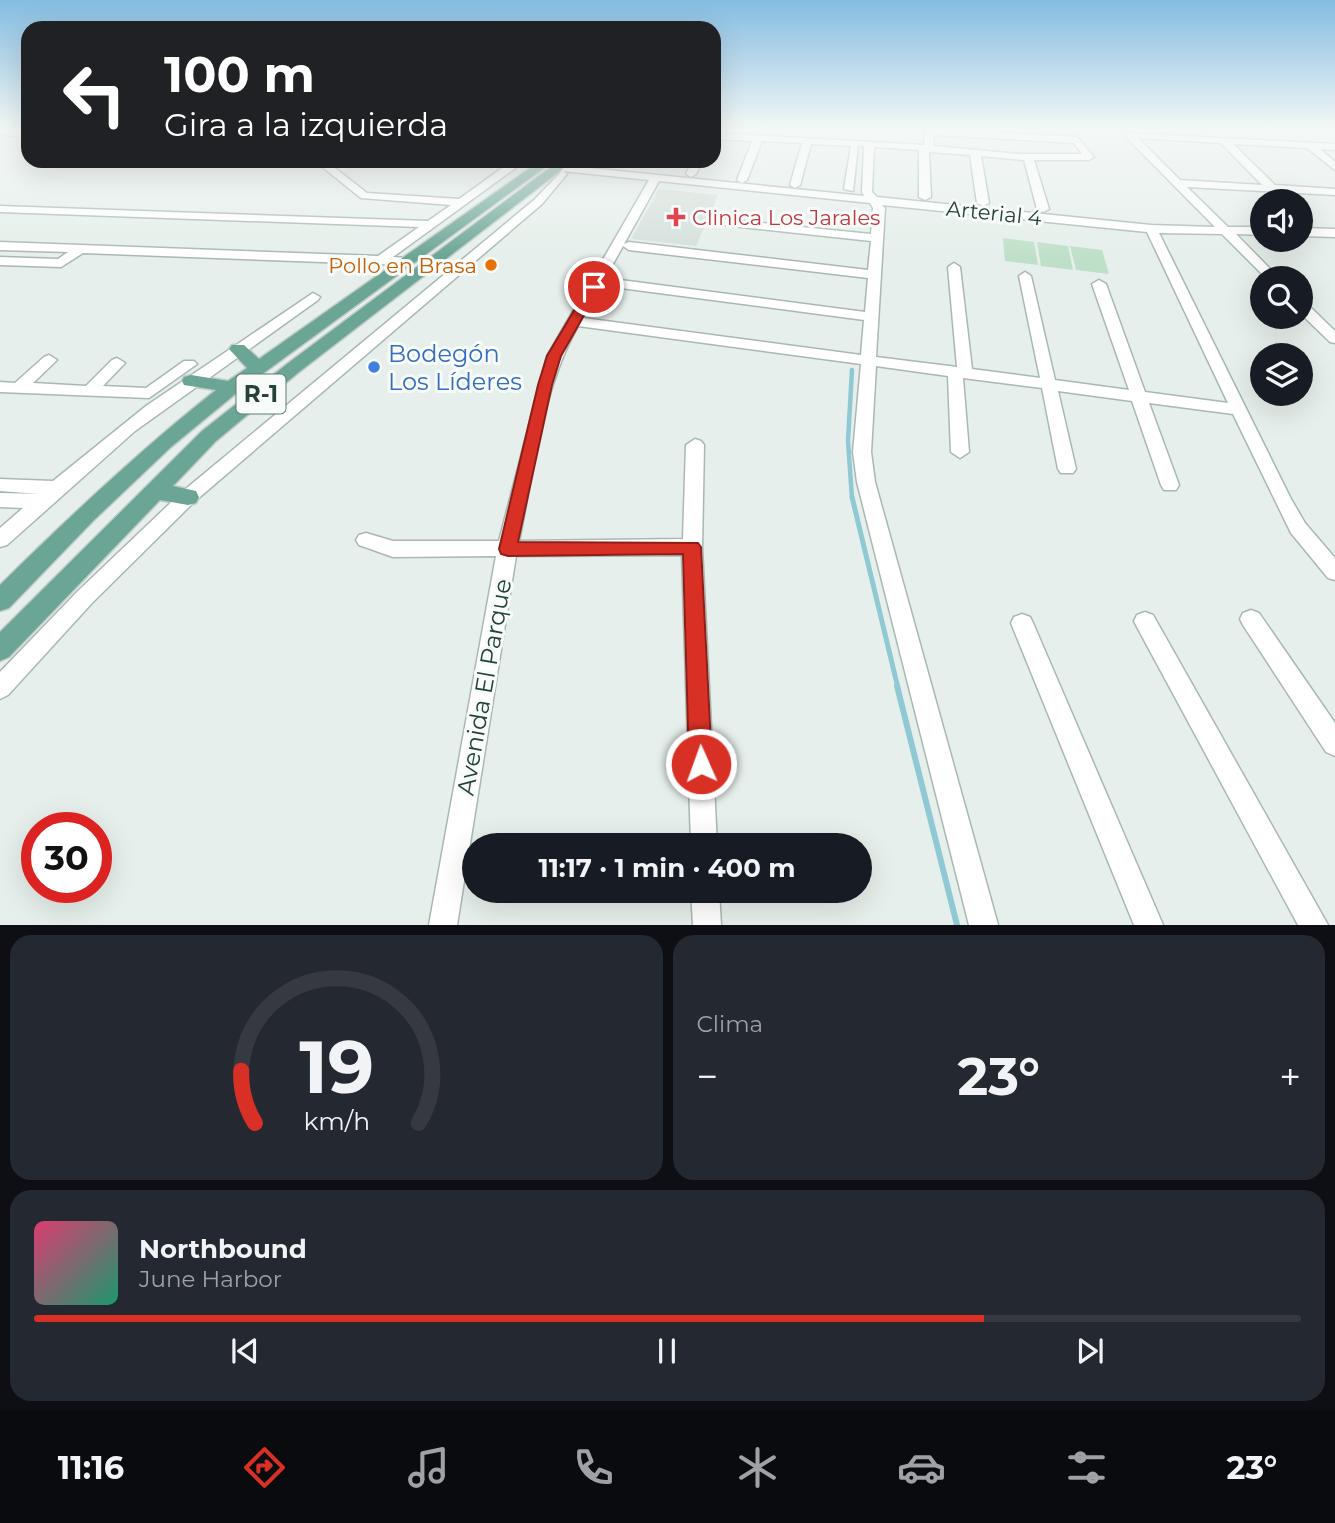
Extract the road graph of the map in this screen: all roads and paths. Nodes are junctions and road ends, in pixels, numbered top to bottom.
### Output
1 (333, 172) edge
2 (346, 172) edge
3 (528, 172) edge
4 (534, 172) edge
5 (540, 172) edge
6 (587, 172) edge
7 (745, 172) edge
8 (798, 172) edge
9 (851, 172) edge
10 (872, 172) edge
11 (926, 172) edge
12 (978, 172) edge
13 (1032, 172) edge
14 (1165, 172) edge
15 (1255, 172) edge
16 (742, 180) dead end
17 (654, 181) junction
18 (1176, 183) junction
19 (795, 185) dead end
20 (849, 189) dead end
21 (1273, 189) joint
22 (1313, 191) edge
23 (1335, 192) edge
24 (925, 197) dead end
25 (470, 201) junction
26 (983, 203) dead end
27 (876, 205) junction
28 (0, 209) edge
29 (1043, 209) dead end
30 (446, 211) junction
31 (713, 221) dead end
32 (428, 224) junction
33 (1224, 230) junction
34 (1250, 231) edge
35 (1313, 232) edge
36 (1153, 233) junction
37 (1335, 233) edge
38 (468, 237) junction
39 (877, 238) junction
40 (491, 242) junction
41 (0, 246) edge
42 (629, 246) dead end
43 (80, 249) junction
44 (409, 251) junction
45 (381, 260) junction
46 (0, 261) edge
47 (1261, 266) edge
48 (954, 267) dead end
49 (874, 275) junction
50 (1025, 276) dead end
51 (612, 283) dead end
52 (1099, 284) dead end
53 (313, 297) dead end
54 (870, 317) junction
55 (1313, 318) edge
56 (575, 321) junction
57 (1335, 339) edge
58 (238, 349) junction
59 (49, 360) dead end
60 (868, 361) junction
61 (117, 363) dead end
62 (258, 369) junction
63 (190, 373) junction
64 (960, 373) junction
65 (1048, 385) junction
66 (0, 387) edge
67 (232, 387) junction
68 (19, 388) junction
69 (90, 391) junction
70 (1139, 397) junction
71 (1239, 410) junction
72 (695, 444) dead end
73 (960, 452) dead end
74 (1067, 469) dead end
75 (0, 485) edge
76 (1170, 485) dead end
77 (55, 488) junction
78 (154, 491) junction
79 (188, 496) junction
80 (0, 500) edge
81 (40, 502) junction
82 (0, 540) edge
83 (366, 540) dead end
84 (692, 547) junction
85 (508, 549) junction
86 (1335, 572) edge
87 (0, 601) edge
88 (1251, 619) dead end
89 (1144, 621) dead end
90 (1022, 623) dead end
91 (0, 649) edge
92 (0, 688) edge
93 (1335, 744) edge
94 (704, 833) edge
95 (706, 903) edge
96 (443, 925) edge
97 (707, 925) edge
98 (984, 925) edge
99 (1149, 925) edge
100 (1314, 925) edge

1 - 25 street
2 - 25 street
3 - 25 main road, R-1
4 - 38 main road, R-1
5 - 40 street
6 - 17 street, Arterial 4
7 - 16 street
8 - 19 street
9 - 20 street
10 - 27 street
11 - 24 street
12 - 26 street
13 - 29 street
14 - 18 street
15 - 21 street
17 - 27 street, Arterial 4
17 - 56 street, Avenida El Parque
18 - 21 street
18 - 33 street
22 - 23 street
25 - 30 main road
25 - 30 street
25 - 44 main road, R-1
27 - 36 street, Arterial 4
27 - 39 street
28 - 32 street
30 - 32 street
31 - 39 street
32 - 44 street
33 - 34 street, Arterial 4
33 - 36 street, Arterial 4
33 - 47 street
35 - 37 street
36 - 71 street
38 - 40 main road
38 - 78 main road, R-1
39 - 49 street
40 - 79 street
41 - 43 street
42 - 49 street
43 - 45 street
43 - 46 street
44 - 45 street
44 - 45 street
44 - 62 main road, R-1
48 - 64 street
49 - 54 street
50 - 65 street
51 - 54 street
52 - 70 street
53 - 58 street
54 - 60 street
55 - 57 street
56 - 60 street
56 - 85 street, Avenida El Parque
58 - 62 main road
58 - 63 street
59 - 68 street
60 - 64 street
60 - 98 street
61 - 69 street
62 - 67 main road, R-1
63 - 67 main road
63 - 69 street
63 - 77 street
64 - 65 street
64 - 73 street
65 - 70 street
65 - 74 street
66 - 68 street
67 - 87 main road, R-1
68 - 69 street
70 - 71 street
70 - 76 street
71 - 86 street
72 - 84 street
75 - 77 street
77 - 81 street
78 - 79 main road
78 - 91 main road, R-1
79 - 92 street
80 - 81 street
81 - 82 street
83 - 85 street
84 - 85 street
84 - 94 street
85 - 96 street, Avenida El Parque
88 - 93 street
89 - 100 street
90 - 99 street
95 - 97 street

